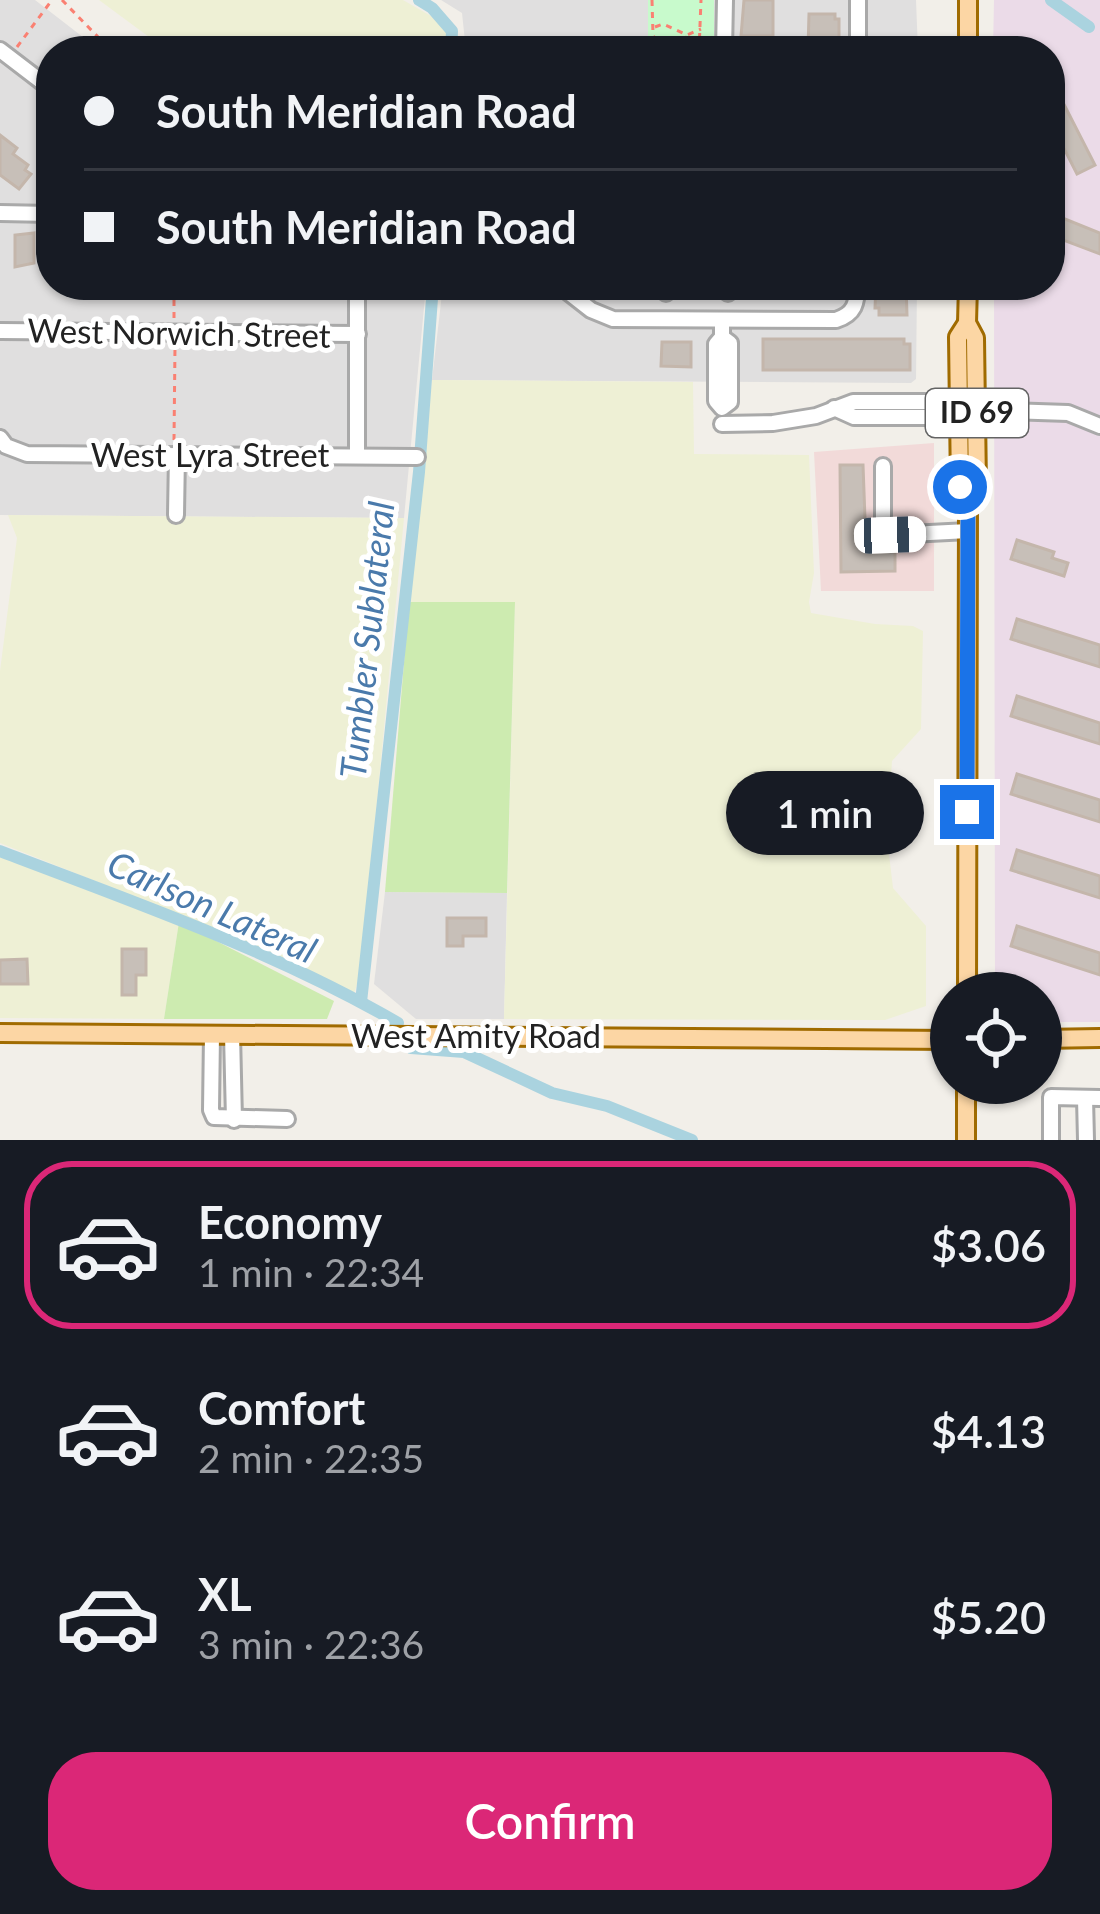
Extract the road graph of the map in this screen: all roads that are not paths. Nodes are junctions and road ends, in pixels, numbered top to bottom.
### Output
1 (724, 0) edge
2 (859, 0) edge
3 (968, 0) edge
4 (724, 36) edge
5 (858, 36) edge
6 (968, 36) edge
7 (0, 50) edge
8 (36, 78) edge
9 (0, 213) edge
10 (36, 214) edge
11 (357, 300) edge
12 (581, 300) edge
13 (856, 300) edge
14 (967, 300) edge
15 (966, 325) junction
16 (722, 329) junction
17 (0, 331) edge
18 (358, 334) junction
19 (958, 409) junction
20 (977, 410) junction
21 (722, 416) junction
22 (1100, 426) edge
23 (3, 442) edge
24 (722, 444) dead end
25 (175, 447) junction
26 (357, 456) junction
27 (417, 457) dead end
28 (883, 466) dead end
29 (970, 500) junction
30 (176, 515) dead end
31 (968, 531) junction
32 (967, 972) edge
33 (0, 1033) edge
34 (212, 1034) junction
35 (232, 1034) junction
36 (1100, 1038) edge
37 (1062, 1039) edge
38 (930, 1040) edge
39 (1093, 1098) edge
40 (967, 1104) edge
41 (234, 1120) junction
42 (287, 1120) dead end
43 (966, 1140) edge
44 (1051, 1140) edge
45 (1086, 1140) edge

1 - 4 street
2 - 5 street
3 - 6 main road
7 - 8 street
9 - 10 street
11 - 18 street
12 - 16 street
13 - 16 street
14 - 15 main road, ID 69
15 - 19 main road, ID 69
15 - 20 main road, ID 69
16 - 21 street
17 - 18 street, West Norwich Street
18 - 26 street
19 - 21 street
19 - 29 main road, ID 69
20 - 22 street
20 - 29 main road, ID 69
21 - 24 street
23 - 25 street, West Lyra Street
25 - 26 street, West Lyra Street
25 - 30 street
26 - 27 street, West Lyra Street
28 - 31 street
29 - 31 main road, ID 69
31 - 32 main road, ID 69
33 - 34 main road, West Amity Road
34 - 35 main road, West Amity Road
34 - 41 street
35 - 38 main road, West Amity Road
35 - 41 street
36 - 37 main road
39 - 44 street
39 - 45 street
40 - 43 main road
41 - 42 street

